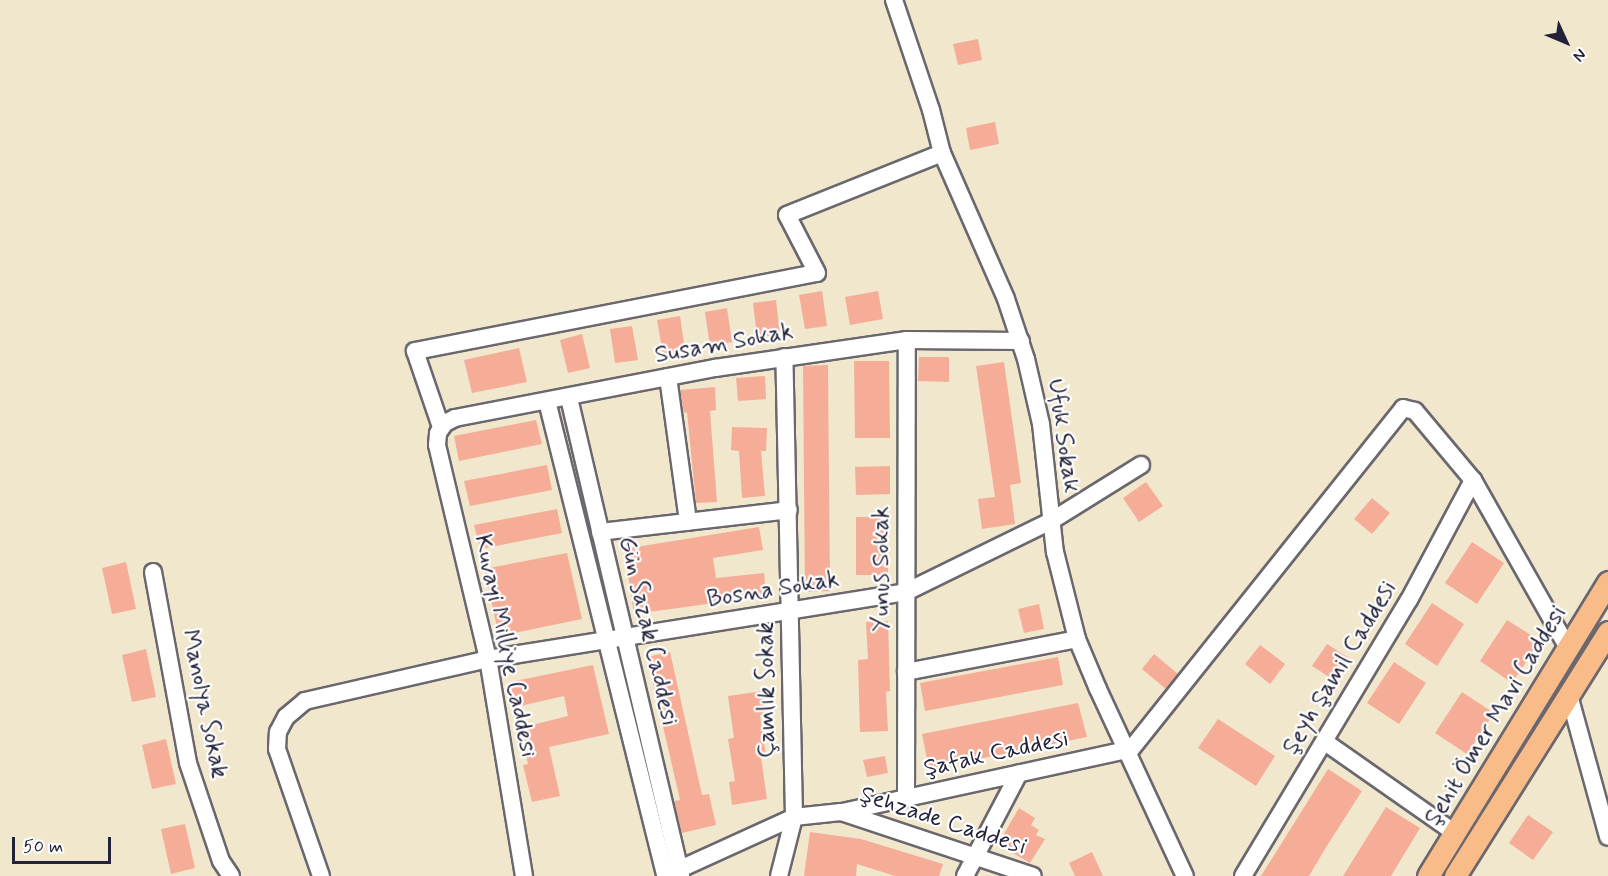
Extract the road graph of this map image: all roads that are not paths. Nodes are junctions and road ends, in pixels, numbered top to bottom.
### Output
1 (894, 0) edge
2 (942, 153) junction
3 (907, 339) junction
4 (1021, 341) junction
5 (784, 357) junction
6 (668, 377) junction
7 (568, 398) junction
8 (547, 401) junction
9 (441, 427) junction
10 (1141, 465) dead end
11 (1473, 480) junction
12 (789, 510) junction
13 (1051, 521) junction
14 (688, 522) junction
15 (600, 532) junction
16 (153, 572) dead end
17 (1608, 582) edge
18 (906, 592) junction
19 (789, 612) junction
20 (1608, 632) edge
21 (625, 636) junction
22 (1077, 639) junction
23 (606, 640) junction
24 (1568, 648) junction
25 (488, 659) junction
26 (906, 672) junction
27 (1569, 695) junction
28 (1325, 742) junction
29 (1127, 751) junction
30 (1019, 773) junction
31 (906, 798) junction
32 (841, 812) junction
33 (794, 818) junction
34 (1455, 833) junction
35 (1608, 837) edge
36 (976, 857) junction
37 (678, 874) edge
38 (231, 876) edge
39 (321, 876) edge
40 (524, 876) edge
41 (664, 876) edge
42 (779, 876) edge
43 (965, 876) edge
44 (1032, 876) edge
45 (1185, 876) edge
46 (1243, 876) edge
47 (1428, 876) edge
48 (1455, 876) edge

1 - 2 street, Ufuk Sokak
2 - 4 street, Ufuk Sokak
2 - 9 street
3 - 4 street, Susam Sokak
3 - 5 street, Susam Sokak
3 - 18 street, Yunus Sokak
4 - 13 street, Ufuk Sokak
5 - 6 street, Susam Sokak
5 - 12 street, Çamlık Sokak
6 - 7 street, Susam Sokak
6 - 14 street
7 - 8 street, Susam Sokak
7 - 15 street, Gün Sazak Caddesi
8 - 9 street, Susam Sokak
8 - 23 street, Gün Sazak Caddesi
9 - 25 street, Kuvayi Milliye Caddesi
10 - 13 street, Bosna Sokak
11 - 24 street
11 - 28 street, Şeyh Şamil Caddesi
11 - 29 street
12 - 14 street
12 - 19 street, Çamlık Sokak
13 - 18 street, Bosna Sokak
13 - 22 street, Ufuk Sokak
14 - 15 street
15 - 21 street, Gün Sazak Caddesi
16 - 38 street, Manolya Sokak
17 - 24 main road, Şehit Ömer Mavi Caddesi
18 - 19 street, Bosna Sokak
18 - 26 street, Yunus Sokak
19 - 21 street, Bosna Sokak
19 - 33 street, Çamlık Sokak
20 - 27 main road, Şehit Ömer Mavi Caddesi
21 - 23 street, Bosna Sokak
21 - 37 street, Gün Sazak Caddesi
22 - 26 street
22 - 29 street, Ufuk Sokak
23 - 25 street, Bosna Sokak
23 - 41 street, Gün Sazak Caddesi
24 - 34 main road, Şehit Ömer Mavi Caddesi
25 - 39 street, Bosna Sokak
25 - 40 street, Kuvayi Milliye Caddesi
26 - 31 street, Yunus Sokak
27 - 35 street
27 - 48 main road, Şehit Ömer Mavi Caddesi
28 - 34 street
28 - 46 street, Şeyh Şamil Caddesi
29 - 30 street, Şafak Caddesi
29 - 45 street, Ufuk Sokak
30 - 31 street, Şafak Caddesi
30 - 36 street
31 - 32 street, Şafak Caddesi
32 - 33 street, Şehzade Caddesi
32 - 36 street, Şehzade Caddesi
33 - 37 street, Şehzade Caddesi
33 - 42 street, Çamlık Sokak
34 - 47 main road, Şehit Ömer Mavi Caddesi
36 - 43 street
36 - 44 street, Şehzade Caddesi

